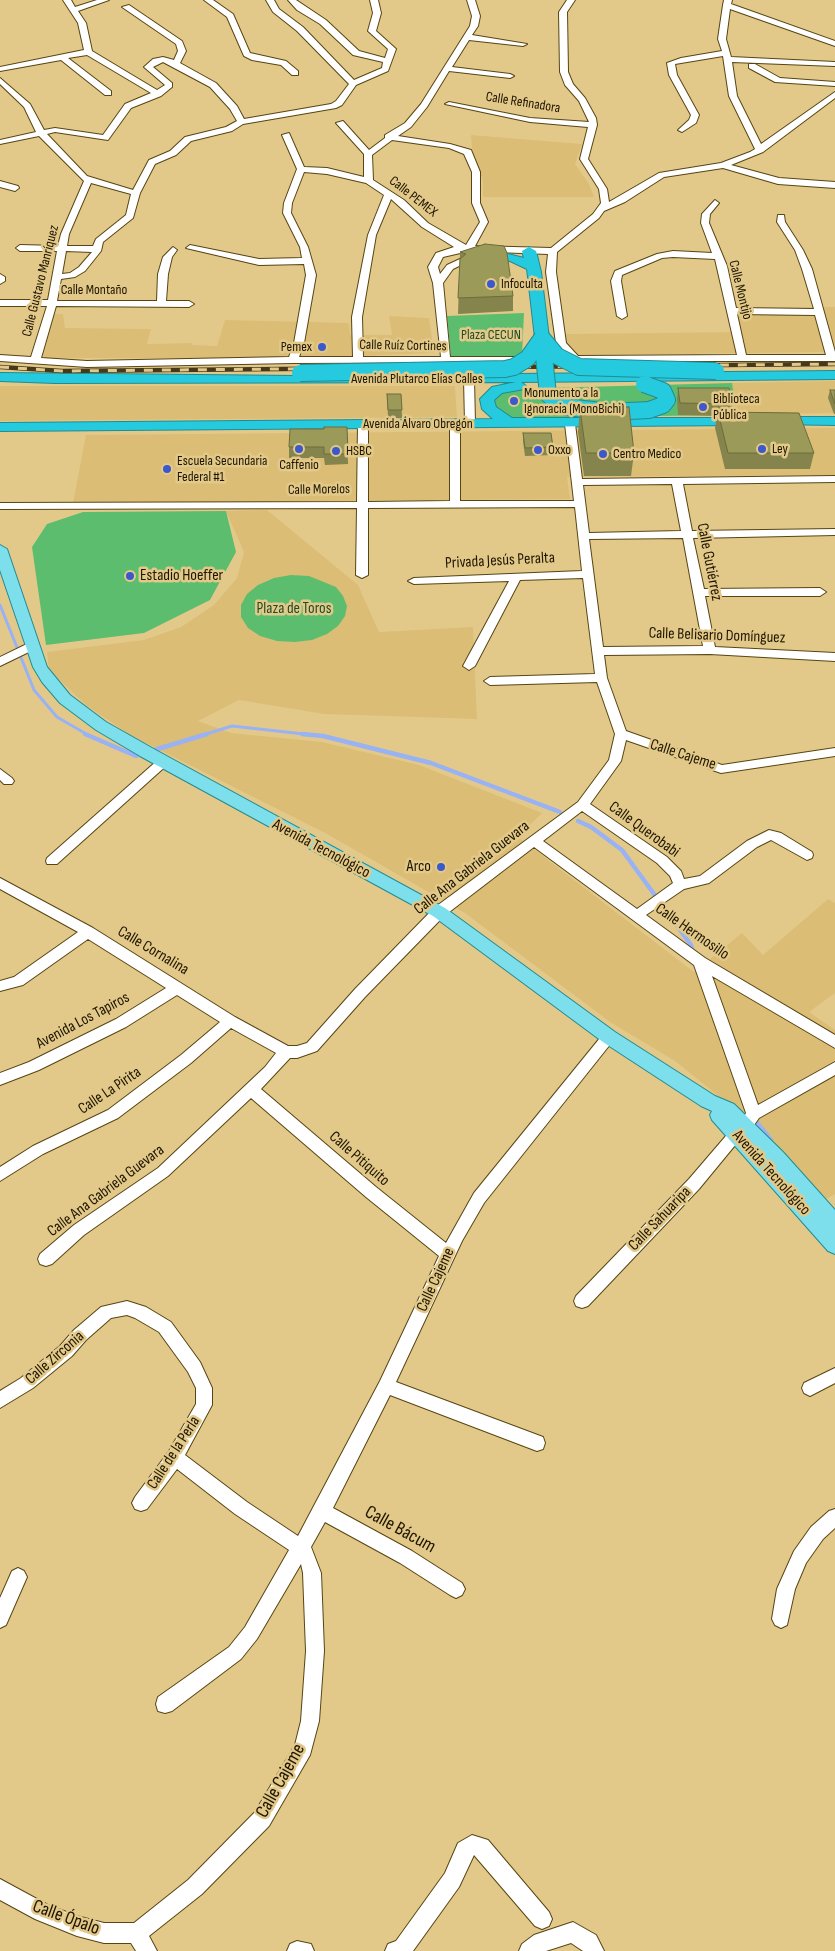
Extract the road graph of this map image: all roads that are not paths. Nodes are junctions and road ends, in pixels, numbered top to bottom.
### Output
1 (67, 0) edge
2 (105, 0) edge
3 (208, 0) edge
4 (270, 0) edge
5 (292, 0) edge
6 (374, 0) edge
7 (471, 0) edge
8 (571, 0) edge
9 (728, 2) edge
10 (126, 7) dead end
11 (72, 10) junction
12 (467, 37) junction
13 (523, 44) dead end
14 (835, 44) edge
15 (88, 52) junction
16 (61, 56) junction
17 (728, 60) junction
18 (388, 61) junction
19 (751, 63) junction
20 (176, 64) junction
21 (835, 64) edge
22 (448, 68) junction
23 (0, 69) edge
24 (295, 73) dead end
25 (835, 74) edge
26 (510, 76) dead end
27 (0, 80) edge
28 (353, 83) junction
29 (832, 83) edge
30 (108, 93) dead end
31 (158, 94) junction
32 (835, 94) edge
33 (450, 104) dead end
34 (241, 122) junction
35 (340, 122) dead end
36 (593, 125) junction
37 (682, 130) dead end
38 (41, 133) junction
39 (286, 135) dead end
40 (388, 137) junction
41 (0, 142) edge
42 (760, 150) junction
43 (368, 154) junction
44 (722, 165) junction
45 (301, 169) junction
46 (88, 181) junction
47 (369, 181) junction
48 (0, 184) edge
49 (835, 185) edge
50 (15, 188) dead end
51 (136, 193) junction
52 (389, 194) junction
53 (715, 203) dead end
54 (601, 209) junction
55 (781, 216) dead end
56 (20, 248) dead end
57 (190, 248) dead end
58 (62, 249) junction
59 (97, 250) junction
60 (173, 250) dead end
61 (468, 250) junction
62 (512, 250) junction
63 (529, 251) junction
64 (553, 251) junction
65 (488, 253) junction
66 (717, 256) junction
67 (309, 261) junction
68 (434, 261) junction
69 (450, 267) junction
70 (534, 269) junction
71 (57, 277) junction
72 (438, 283) junction
73 (0, 303) edge
74 (52, 304) junction
75 (161, 304) junction
76 (189, 304) dead end
77 (731, 311) junction
78 (820, 312) junction
79 (622, 316) dead end
80 (542, 338) junction
81 (0, 358) edge
82 (742, 358) junction
83 (833, 358) edge
84 (576, 359) junction
85 (293, 360) junction
86 (358, 360) junction
87 (35, 361) junction
88 (446, 361) junction
89 (835, 375) edge
90 (0, 376) edge
91 (816, 376) junction
92 (183, 378) junction
93 (469, 379) junction
94 (835, 421) edge
95 (470, 423) junction
96 (363, 424) junction
97 (455, 424) junction
98 (511, 424) junction
99 (570, 424) junction
100 (0, 428) edge
101 (835, 479) edge
102 (677, 481) junction
103 (576, 482) junction
104 (578, 504) junction
105 (362, 505) junction
106 (455, 505) junction
107 (0, 506) edge
108 (835, 532) edge
109 (687, 533) junction
110 (583, 536) junction
111 (0, 549) edge
112 (587, 574) junction
113 (362, 575) dead end
114 (516, 577) junction
115 (414, 581) dead end
116 (820, 592) dead end
117 (699, 593) junction
118 (32, 646) junction
119 (598, 650) junction
120 (710, 650) junction
121 (835, 657) edge
122 (0, 662) edge
123 (468, 666) dead end
124 (601, 678) junction
125 (490, 681) dead end
126 (621, 734) junction
127 (835, 752) edge
128 (164, 762) junction
129 (582, 805) junction
130 (535, 841) junction
131 (807, 855) dead end
132 (52, 861) dead end
133 (0, 883) edge
134 (680, 885) junction
135 (439, 912) junction
136 (637, 915) junction
137 (88, 932) junction
138 (700, 962) junction
139 (0, 986) edge
140 (179, 987) junction
141 (230, 1021) junction
142 (609, 1037) junction
143 (835, 1042) edge
144 (286, 1052) junction
145 (835, 1068) edge
146 (0, 1079) edge
147 (250, 1088) junction
148 (748, 1131) junction
149 (0, 1175) edge
150 (835, 1224) edge
151 (835, 1245) edge
152 (448, 1254) junction
153 (46, 1259) dead end
154 (582, 1301) dead end
155 (107, 1312) joint
156 (835, 1375) edge
157 (386, 1386) junction
158 (810, 1388) dead end
159 (0, 1400) edge
160 (537, 1443) dead end
161 (175, 1457) junction
162 (142, 1503) dead end
163 (322, 1511) junction
164 (835, 1517) edge
165 (301, 1548) junction
166 (18, 1577) dead end
167 (456, 1589) dead end
168 (0, 1619) edge
169 (781, 1619) dead end
170 (166, 1704) dead end
171 (0, 1890) edge
172 (542, 1919) dead end
173 (136, 1933) junction
174 (147, 1951) edge
175 (297, 1951) edge
176 (304, 1951) edge
177 (395, 1951) edge
178 (529, 1951) edge
179 (594, 1951) edge

1 - 11 street
2 - 11 street
3 - 24 street
4 - 28 street
5 - 18 street
6 - 18 street
7 - 12 street
8 - 36 street
9 - 14 street
9 - 17 street
10 - 20 street
11 - 15 street
12 - 13 street
12 - 22 street
15 - 16 street
15 - 31 street
16 - 23 street
16 - 30 street
17 - 19 street
17 - 37 street
17 - 42 street
18 - 28 street
19 - 21 street
19 - 29 street
20 - 31 street
20 - 34 street
22 - 26 street
22 - 40 street
25 - 29 street
27 - 38 street
28 - 34 street
31 - 38 street
32 - 42 street
33 - 36 street, Calle Refinadora
34 - 51 street
35 - 43 street
36 - 54 street
38 - 41 street
38 - 46 street
39 - 45 street
40 - 43 street
40 - 61 street
42 - 44 street
43 - 47 street, Calle PEMEX
44 - 49 street
44 - 54 street
45 - 47 street
45 - 67 street
46 - 51 street
46 - 58 street, Calle Gustavo Manríquez
47 - 52 street, Calle PEMEX
48 - 50 street
51 - 59 street
52 - 61 street, Calle PEMEX
52 - 86 street
53 - 66 street, Calle Montijo
54 - 64 street
55 - 78 street
56 - 58 street
57 - 67 street
58 - 59 street
58 - 71 street, Calle Gustavo Manríquez
59 - 71 street
60 - 75 street
61 - 62 street
61 - 65 street
61 - 68 street
61 - 69 street
62 - 63 street
62 - 65 street
63 - 64 street
63 - 70 highway
64 - 84 street
65 - 70 highway
66 - 77 street, Calle Montijo
66 - 79 street
67 - 85 street
68 - 69 street
68 - 72 street
69 - 72 street
70 - 80 highway
71 - 74 street, Calle Gustavo Manríquez
72 - 88 street
73 - 74 street, Calle Montaño
74 - 75 street, Calle Montaño
74 - 87 street, Calle Gustavo Manríquez
75 - 76 street, Calle Montaño
77 - 78 street
77 - 82 street, Calle Montijo
78 - 83 street
80 - 91 highway, bridge
80 - 92 highway, bridge
80 - 98 highway, bridge
81 - 87 street, Calle Ruíz Cortines
82 - 83 street, Calle Ruíz Cortines
82 - 84 street, Calle Ruíz Cortines
84 - 88 street, Calle Ruíz Cortines
85 - 86 street, Calle Ruíz Cortines
85 - 87 street, Calle Ruíz Cortines
86 - 88 street, Calle Ruíz Cortines
89 - 91 highway, Avenida Plutarco Elías Calles
90 - 92 highway, Avenida Plutarco Elías Calles
91 - 93 highway, Avenida Plutarco Elías Calles
92 - 93 highway, Avenida Plutarco Elías Calles
93 - 95 street
94 - 99 highway, Avenida Álvaro Obregón
95 - 97 highway, Avenida Álvaro Obregón
95 - 98 highway, Avenida Álvaro Obregón
96 - 97 highway, Avenida Álvaro Obregón
96 - 100 highway, Avenida Álvaro Obregón
96 - 105 street
97 - 106 street
98 - 99 highway, Avenida Álvaro Obregón
99 - 103 street
101 - 102 street
102 - 103 street
102 - 109 street, Calle Gutiérrez
103 - 104 street
104 - 106 street, Calle Morelos
104 - 110 street
105 - 106 street, Calle Morelos
105 - 107 street, Calle Morelos
105 - 113 street
108 - 109 street
109 - 110 street
109 - 117 street, Calle Gutiérrez
110 - 112 street
111 - 118 main road, Avenida Tecnológico
112 - 114 street, Privada Jesús Peralta
112 - 119 street
114 - 115 street, Privada Jesús Peralta
114 - 123 street
116 - 117 street
117 - 120 street, Calle Gutiérrez
118 - 122 street
118 - 128 main road, Avenida Tecnológico
119 - 120 street, Calle Belisario Domínguez
119 - 124 street
120 - 121 street, Calle Belisario Domínguez
124 - 125 street
124 - 126 street
126 - 127 street, Calle Cajeme
126 - 129 street, Calle Ana Gabriela Guevara
128 - 132 street
128 - 135 main road, Avenida Tecnológico
129 - 130 street, Calle Ana Gabriela Guevara
129 - 134 street, Calle Querobabi
130 - 135 street, Calle Ana Gabriela Guevara
130 - 136 street, Calle Hermosillo
131 - 134 street
133 - 137 street, Calle Cornalina
134 - 136 street
135 - 142 main road, Avenida Tecnológico
135 - 144 street, Calle Ana Gabriela Guevara
136 - 138 street, Calle Hermosillo
137 - 139 street
137 - 140 street, Calle Cornalina
138 - 143 street, Calle Hermosillo
138 - 148 street
140 - 141 street, Calle Cornalina
140 - 146 street, Avenida Los Tapiros
141 - 144 street, Calle Cornalina
141 - 149 street, Calle La Pirita
142 - 148 main road, Avenida Tecnológico
142 - 152 street, Calle Cajeme
144 - 147 street, Calle Ana Gabriela Guevara
145 - 148 street
147 - 152 street, Calle Pitiquito
147 - 153 street, Calle Ana Gabriela Guevara
148 - 150 main road, Avenida Tecnológico
148 - 151 main road, Avenida Tecnológico
148 - 154 street, Calle Sahuaripa
152 - 157 street, Calle Cajeme
155 - 159 street, Calle Zirconia
155 - 161 street, Calle de la Perla
156 - 158 street
157 - 160 street
157 - 163 street, Calle Cajeme
161 - 162 street, Calle de la Perla
161 - 165 street
163 - 165 street, Calle Cajeme
163 - 167 street, Calle Bácum
164 - 169 street
165 - 170 street, Calle Cajeme
165 - 173 street, Calle Cajeme
166 - 168 street
171 - 173 street, Calle Ópalo
172 - 177 street
173 - 174 street
175 - 176 street
178 - 179 street

